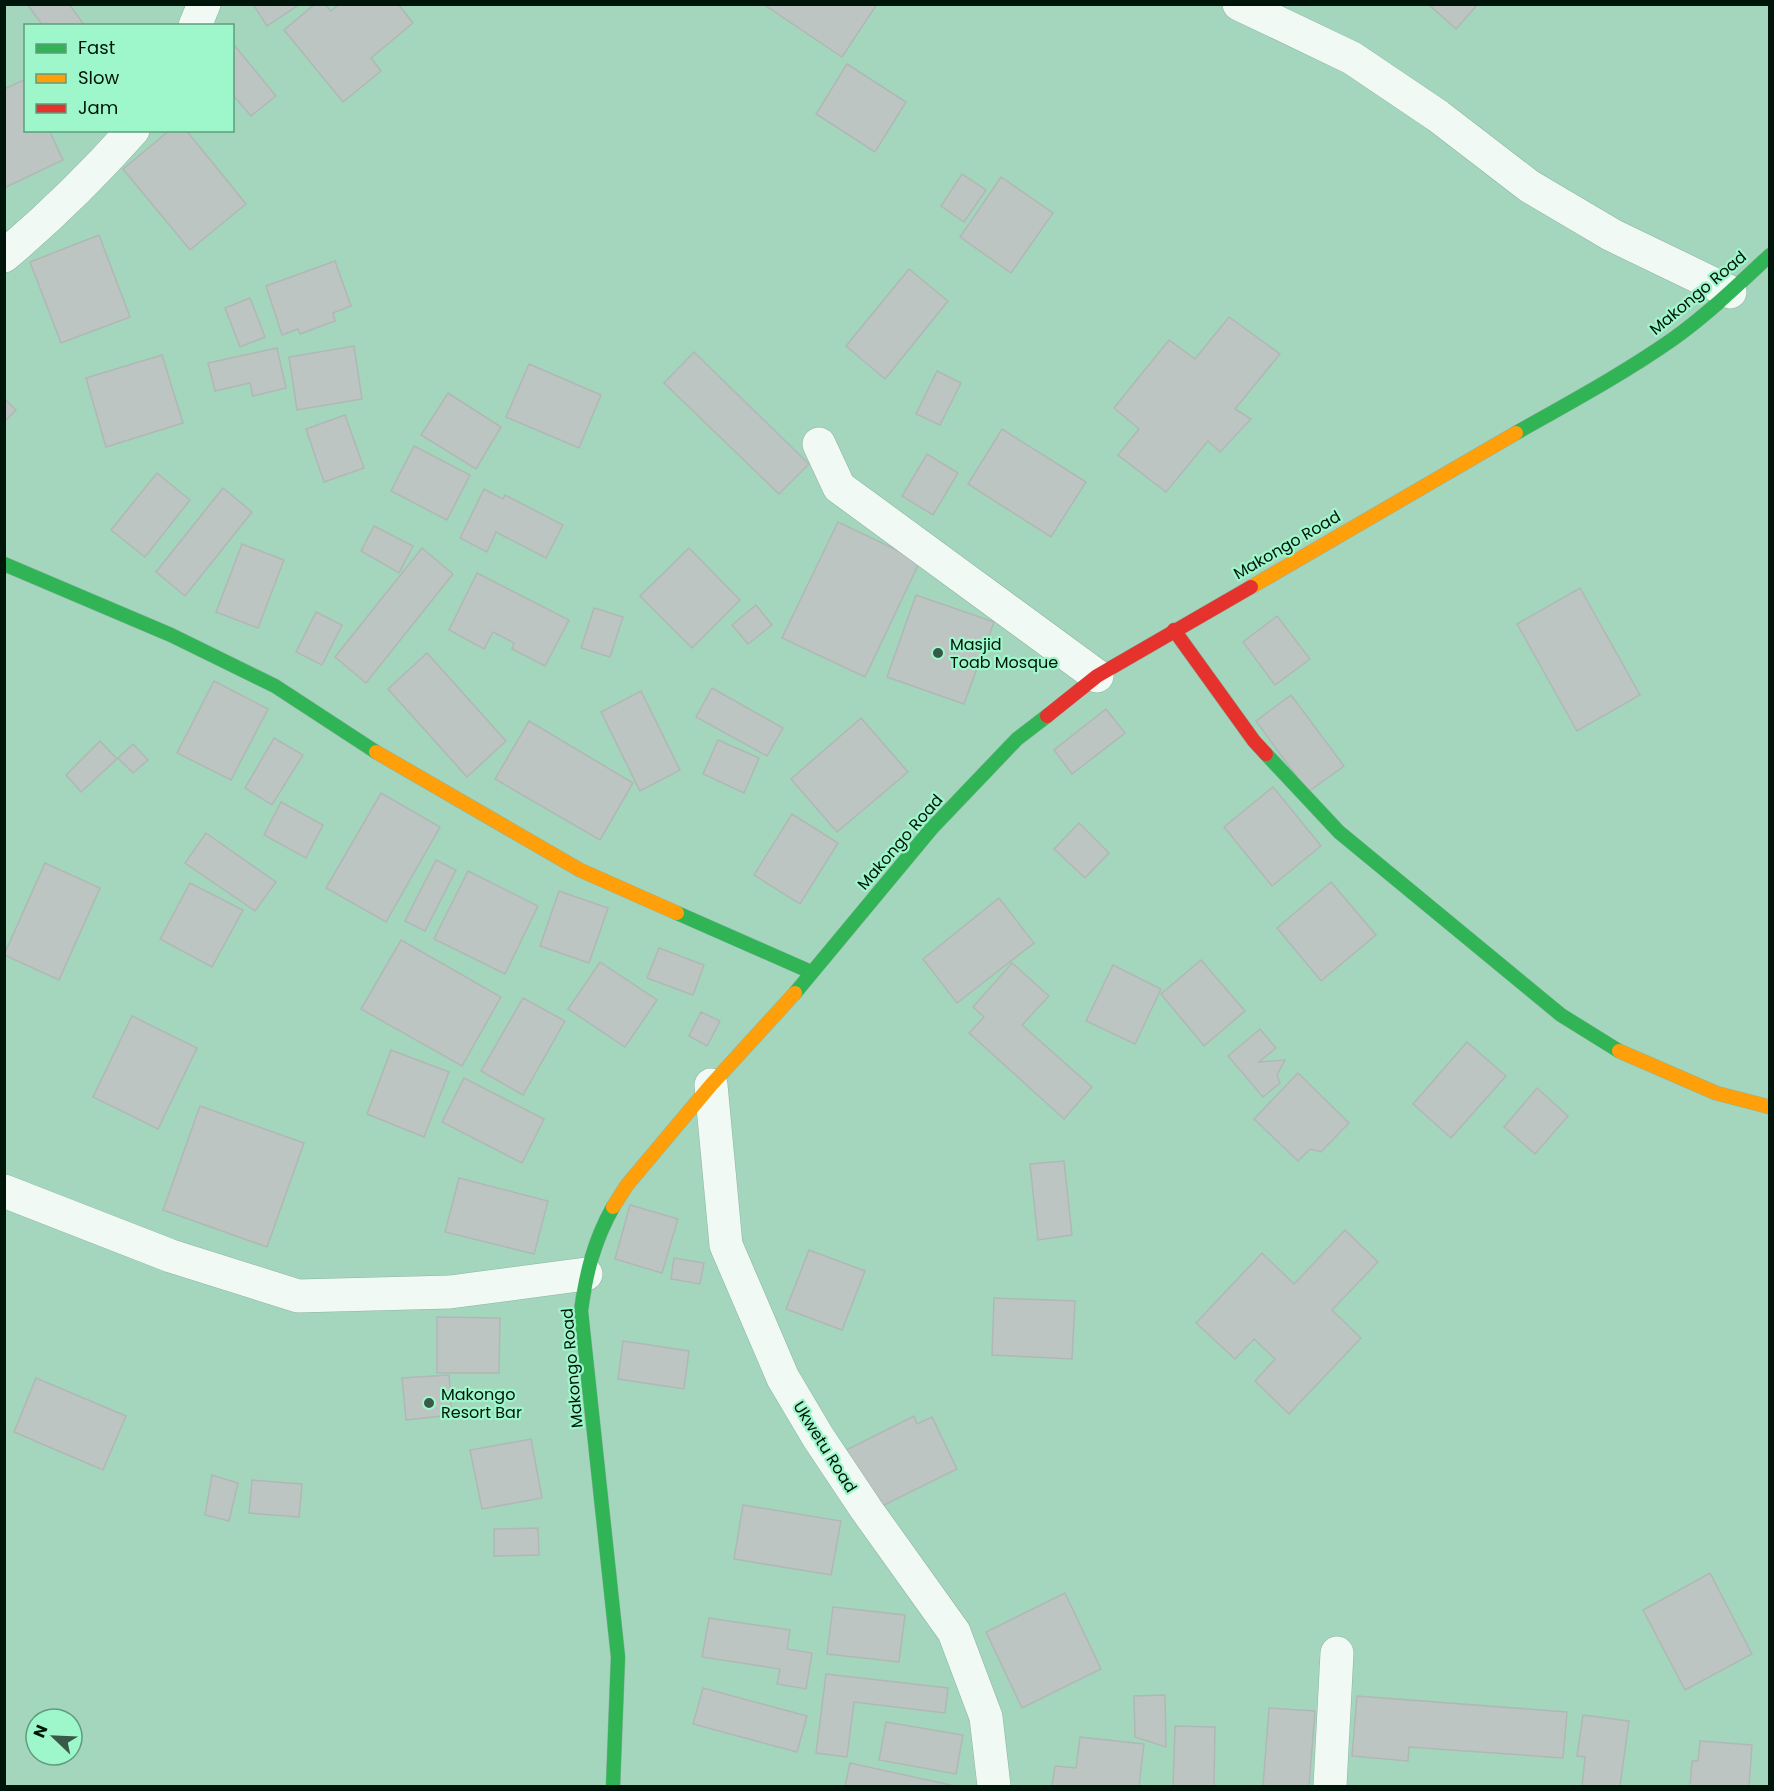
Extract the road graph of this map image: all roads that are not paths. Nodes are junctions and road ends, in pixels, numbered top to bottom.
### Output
1 (204, 4) edge
2 (1239, 4) edge
3 (196, 24) edge
4 (131, 132) edge
5 (1770, 255) edge
6 (4, 256) edge
7 (1730, 292) junction
8 (819, 444) dead end
9 (4, 564) edge
10 (1174, 630) junction
11 (1097, 676) junction
12 (811, 972) junction
13 (711, 1085) junction
14 (1770, 1107) edge
15 (4, 1191) edge
16 (586, 1274) junction
17 (1337, 1653) dead end
18 (613, 1786) edge
19 (994, 1786) edge
20 (1330, 1786) edge

1 - 3 street
2 - 7 street
4 - 6 street
5 - 7 street, Makongo Road
7 - 10 street, Makongo Road
8 - 11 street
9 - 12 street
10 - 11 street, Makongo Road
10 - 14 street
11 - 12 street, Makongo Road
12 - 13 street, Makongo Road
13 - 16 street, Makongo Road
13 - 19 street, Ukwetu Road
15 - 16 street
16 - 18 street, Makongo Road
17 - 20 street

